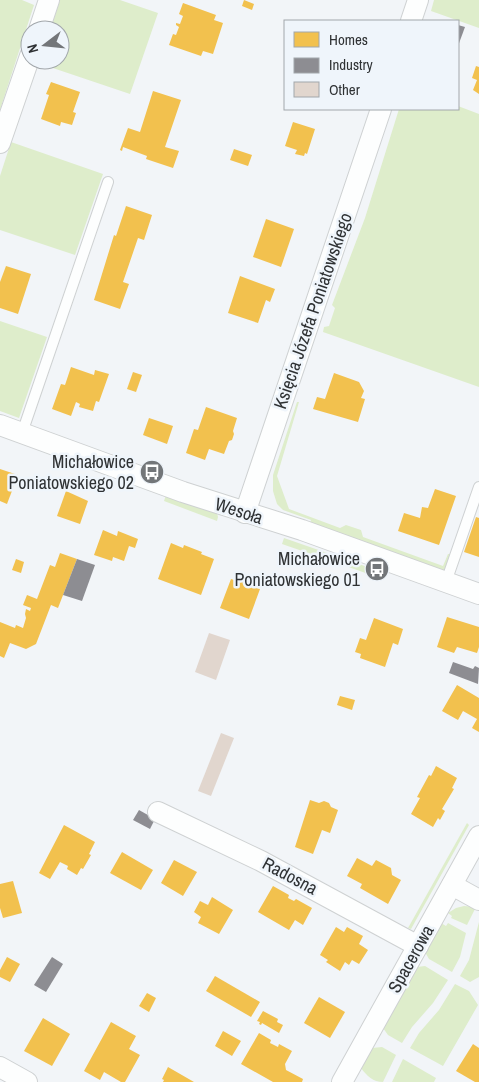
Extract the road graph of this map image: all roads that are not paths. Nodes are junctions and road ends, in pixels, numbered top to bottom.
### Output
1 (49, 0) edge
2 (418, 0) edge
3 (42, 20) edge
4 (411, 20) edge
5 (25, 70) edge
6 (381, 110) edge
7 (0, 143) edge
8 (108, 182) dead end
9 (0, 425) edge
10 (22, 433) junction
11 (479, 488) edge
12 (245, 513) junction
13 (446, 582) junction
14 (479, 594) edge
15 (158, 812) dead end
16 (479, 836) edge
17 (452, 885) junction
18 (479, 900) edge
19 (418, 946) junction
20 (0, 1067) edge
21 (27, 1082) edge
22 (342, 1082) edge

1 - 3 street
2 - 4 street
5 - 7 street
6 - 12 street, Księcia Józefa Poniatowskiego
8 - 10 lane
9 - 10 street, Wesoła
10 - 12 street, Wesoła
11 - 13 lane
12 - 13 street, Wesoła
13 - 14 street, Wesoła
15 - 19 street, Radosna
16 - 17 street, Spacerowa
17 - 18 street
17 - 19 street, Spacerowa
19 - 22 street, Spacerowa
20 - 21 street

